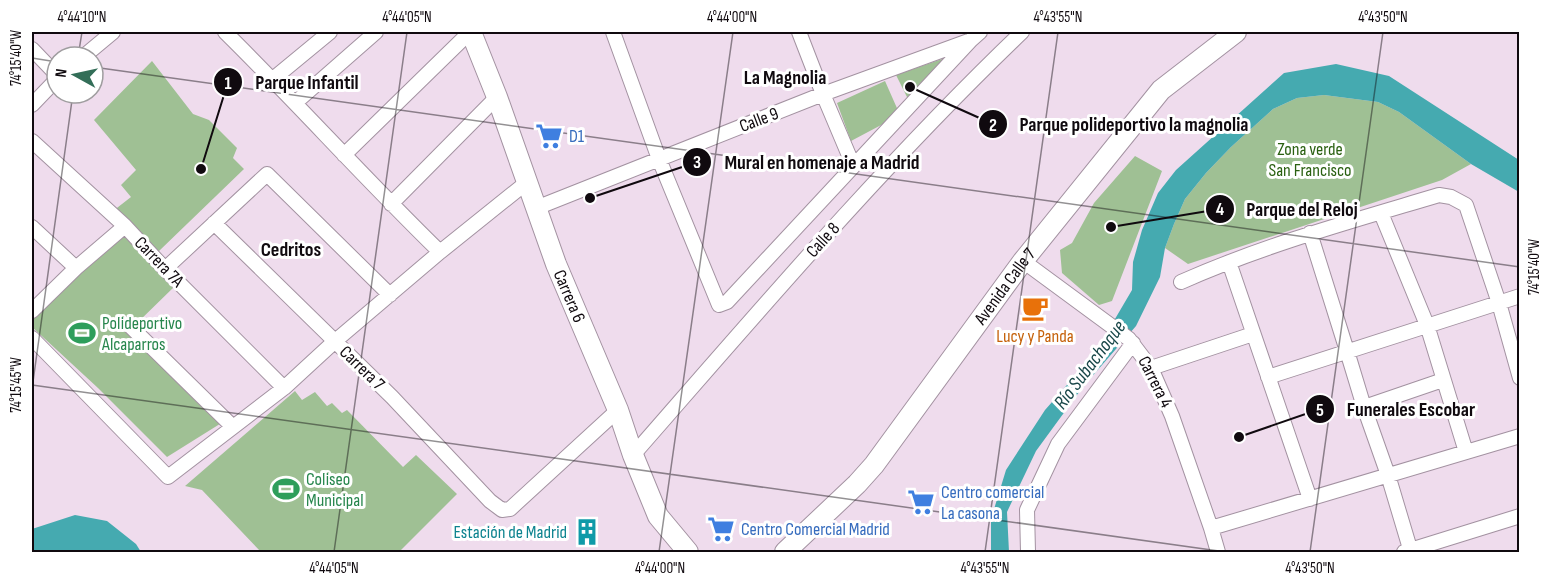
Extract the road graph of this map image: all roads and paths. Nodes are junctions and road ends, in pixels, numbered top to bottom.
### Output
1 (113, 32) edge
2 (225, 32) edge
3 (330, 32) edge
4 (376, 32) edge
5 (470, 32) edge
6 (628, 32) edge
7 (799, 32) edge
8 (1022, 32) edge
9 (614, 34) edge
10 (973, 34) edge
11 (1227, 34) edge
12 (97, 45) edge
13 (32, 49) edge
14 (45, 64) edge
15 (273, 79) junction
16 (45, 90) edge
17 (823, 94) junction
18 (497, 98) junction
19 (296, 103) junction
20 (32, 105) edge
21 (32, 141) edge
22 (344, 155) junction
23 (660, 159) junction
24 (853, 165) junction
25 (526, 183) junction
26 (391, 204) junction
27 (536, 208) junction
28 (1381, 213) junction
29 (214, 224) junction
30 (124, 226) junction
31 (32, 227) edge
32 (1310, 233) junction
33 (440, 252) junction
34 (1023, 261) junction
35 (1229, 262) junction
36 (76, 267) junction
37 (165, 269) junction
38 (1181, 282) dead end
39 (390, 295) junction
40 (1520, 296) edge
41 (1499, 303) junction
42 (32, 311) edge
43 (128, 324) dead end
44 (1427, 325) junction
45 (1253, 334) junction
46 (32, 338) edge
47 (1131, 341) junction
48 (334, 342) junction
49 (1347, 351) junction
50 (1151, 368) junction
51 (1269, 377) junction
52 (1520, 378) edge
53 (1443, 380) junction
54 (284, 388) junction
55 (1364, 407) junction
56 (618, 410) junction
57 (233, 427) junction
58 (1520, 436) edge
59 (1466, 452) junction
60 (633, 455) junction
61 (1388, 475) junction
62 (1310, 499) junction
63 (1520, 516) edge
64 (1211, 528) junction
65 (687, 552) edge
66 (785, 552) edge
67 (1028, 552) edge
68 (1218, 552) edge
69 (1408, 552) edge

1 - 12 street
2 - 15 street
3 - 15 street
4 - 19 street
5 - 18 main road, Carrera 6
5 - 22 street
6 - 9 street
7 - 17 street
8 - 60 street, Calle 8
9 - 23 street
10 - 17 street, Calle 9
10 - 24 street
11 - 34 main road, Avenida Calle 7
13 - 14 street
15 - 19 street
16 - 20 street
17 - 23 street, Calle 9
17 - 24 street
18 - 25 main road, Carrera 6
18 - 26 street
19 - 22 street
21 - 30 street, Carrera 7A
22 - 26 street
23 - 24 street
23 - 27 street, Calle 9
25 - 27 main road, Carrera 6
25 - 33 street
26 - 33 street
27 - 56 main road, Carrera 6
28 - 32 street
28 - 41 street
28 - 44 street
29 - 37 street
29 - 39 street
29 - 48 street, Carrera 7
30 - 36 street
30 - 37 street, Carrera 7A
31 - 36 street
32 - 35 street
32 - 49 street
33 - 39 street
34 - 47 street, Carrera 4
34 - 66 main road, Avenida Calle 7
35 - 38 street
35 - 45 street
36 - 42 street
37 - 54 street, Carrera 7A
39 - 48 street
40 - 41 street
41 - 44 street
41 - 52 street
43 - 57 street
44 - 49 street
44 - 53 street
45 - 50 street
45 - 51 street
46 - 57 street
47 - 50 street, Carrera 4
47 - 67 street
48 - 54 street
48 - 56 street, Carrera 7
49 - 51 street
49 - 55 street
50 - 64 street, Carrera 4
51 - 62 street
53 - 55 street
53 - 59 street
54 - 57 street
55 - 61 street
56 - 60 main road, Carrera 6
58 - 59 street
59 - 61 street
60 - 65 main road, Carrera 6
61 - 62 street
61 - 69 street
62 - 64 street
63 - 69 street
64 - 68 street, Carrera 4

